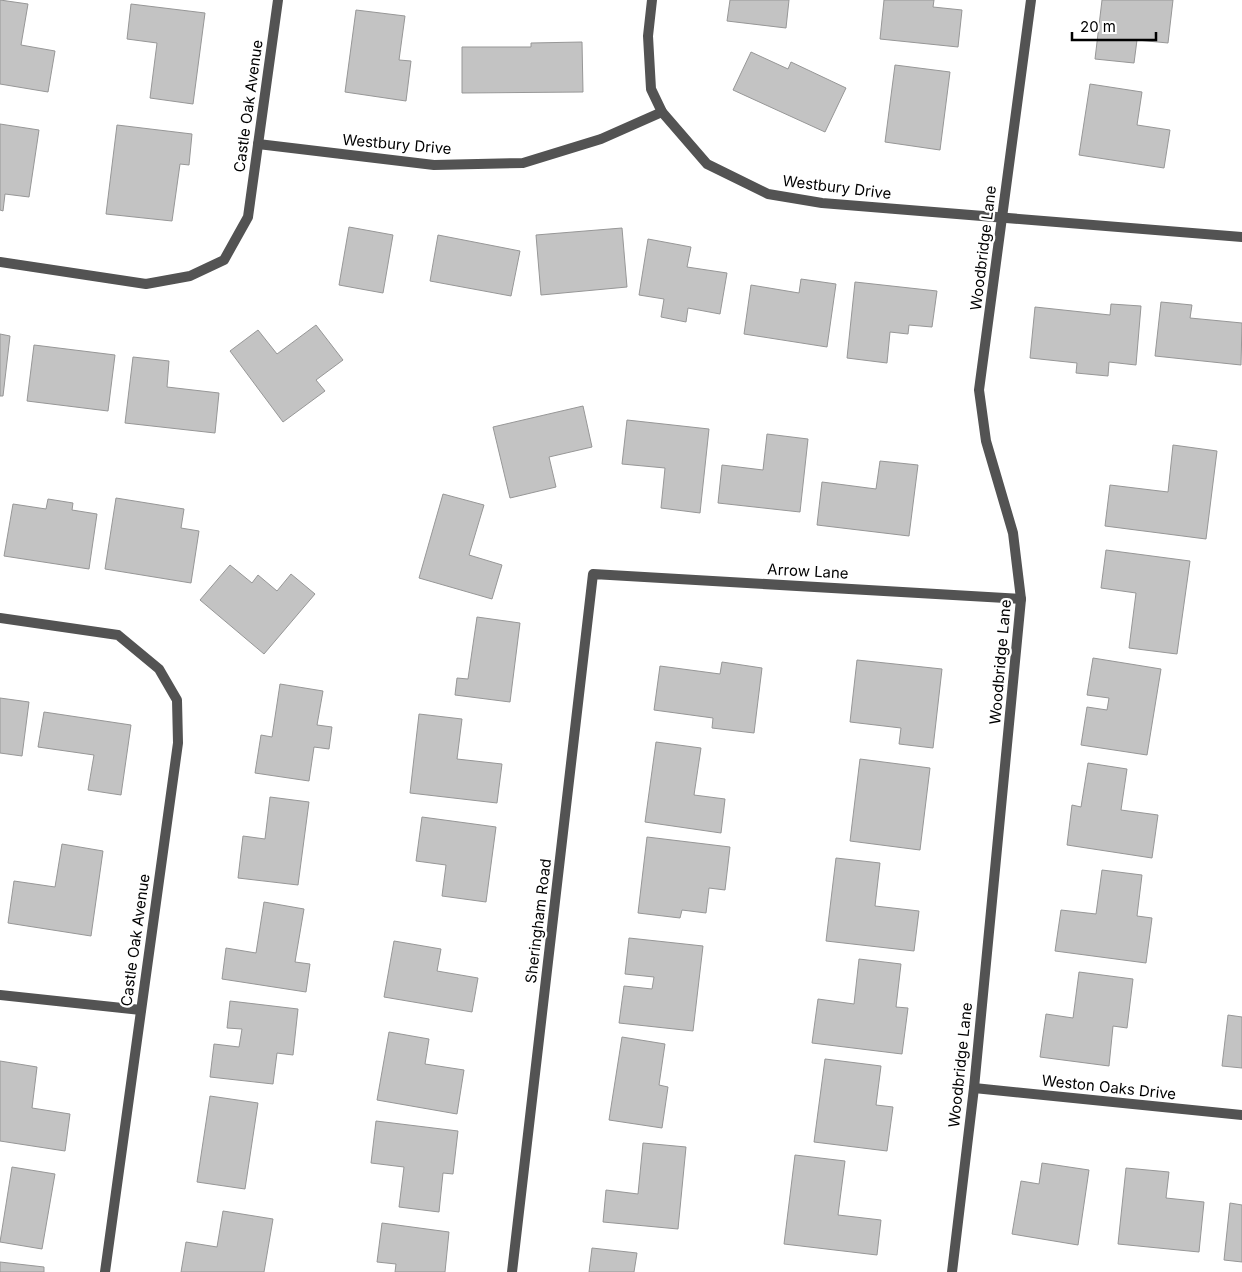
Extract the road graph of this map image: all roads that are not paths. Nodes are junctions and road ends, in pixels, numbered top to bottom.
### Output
1 (278, 0) edge
2 (652, 0) edge
3 (1031, 0) edge
4 (662, 112) junction
5 (258, 144) junction
6 (1002, 217) junction
7 (1242, 237) edge
8 (0, 262) edge
9 (593, 574) joint
10 (1021, 599) junction
11 (0, 618) edge
12 (0, 995) edge
13 (141, 1010) junction
14 (974, 1088) junction
15 (1242, 1115) edge
16 (105, 1272) edge
17 (512, 1272) edge
18 (952, 1272) edge

1 - 5 street, Castle Oak Avenue
2 - 4 street
3 - 6 street, Woodbridge Lane
4 - 5 street, Westbury Drive
4 - 6 street, Westbury Drive
5 - 8 street, Castle Oak Avenue
6 - 7 street, Westbury Drive
6 - 10 street, Woodbridge Lane
9 - 10 street, Arrow Lane
9 - 17 street, Sheringham Road
10 - 14 street, Woodbridge Lane
11 - 13 street, Castle Oak Avenue
12 - 13 street
13 - 16 street, Castle Oak Avenue
14 - 15 street, Weston Oaks Drive
14 - 18 street, Woodbridge Lane

